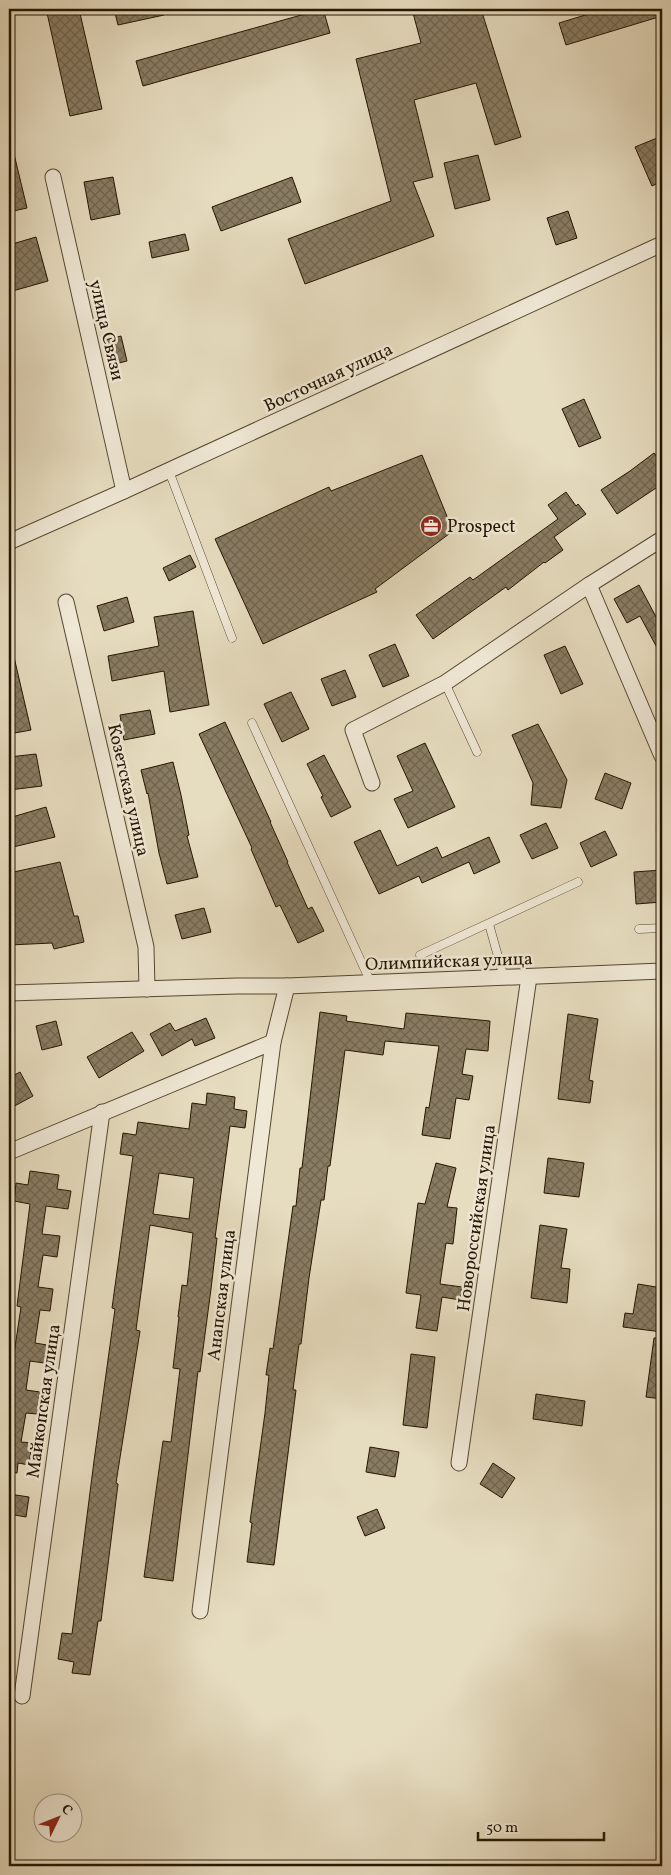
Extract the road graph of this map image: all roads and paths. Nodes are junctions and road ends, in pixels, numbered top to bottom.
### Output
1 (53, 177) dead end
2 (662, 244) edge
3 (168, 471) junction
4 (124, 491) junction
5 (662, 539) edge
6 (9, 542) edge
7 (590, 585) junction
8 (66, 602) dead end
9 (232, 638) dead end
10 (445, 683) junction
11 (252, 724) dead end
12 (477, 752) dead end
13 (662, 756) edge
14 (372, 783) dead end
15 (578, 882) dead end
16 (489, 924) junction
17 (662, 928) edge
18 (639, 929) dead end
19 (420, 955) dead end
20 (662, 971) edge
21 (530, 977) junction
22 (504, 978) junction
23 (371, 983) junction
24 (287, 986) junction
25 (147, 989) junction
26 (9, 992) edge
27 (273, 1042) junction
28 (102, 1112) junction
29 (9, 1152) edge
30 (459, 1463) dead end
31 (200, 1611) dead end
32 (22, 1696) dead end

1 - 4 street, улица Связи
2 - 3 street, Восточная улица
3 - 4 street, Восточная улица
3 - 9 lane
4 - 6 street, Восточная улица
5 - 7 street
7 - 10 street
7 - 13 street
8 - 25 street, Козетская улица
10 - 12 lane
10 - 14 street
11 - 23 lane
15 - 16 lane
16 - 19 lane
16 - 22 lane
17 - 18 lane
20 - 21 street, Олимпийская улица
21 - 22 street, Олимпийская улица
21 - 30 street, Новороссийская улица
22 - 23 street, Олимпийская улица
23 - 24 street, Олимпийская улица
24 - 25 street, Олимпийская улица
24 - 27 street, Анапская улица
25 - 26 street, Олимпийская улица
27 - 28 street
27 - 31 street, Анапская улица
28 - 29 street
28 - 32 street, Майкопская улица

